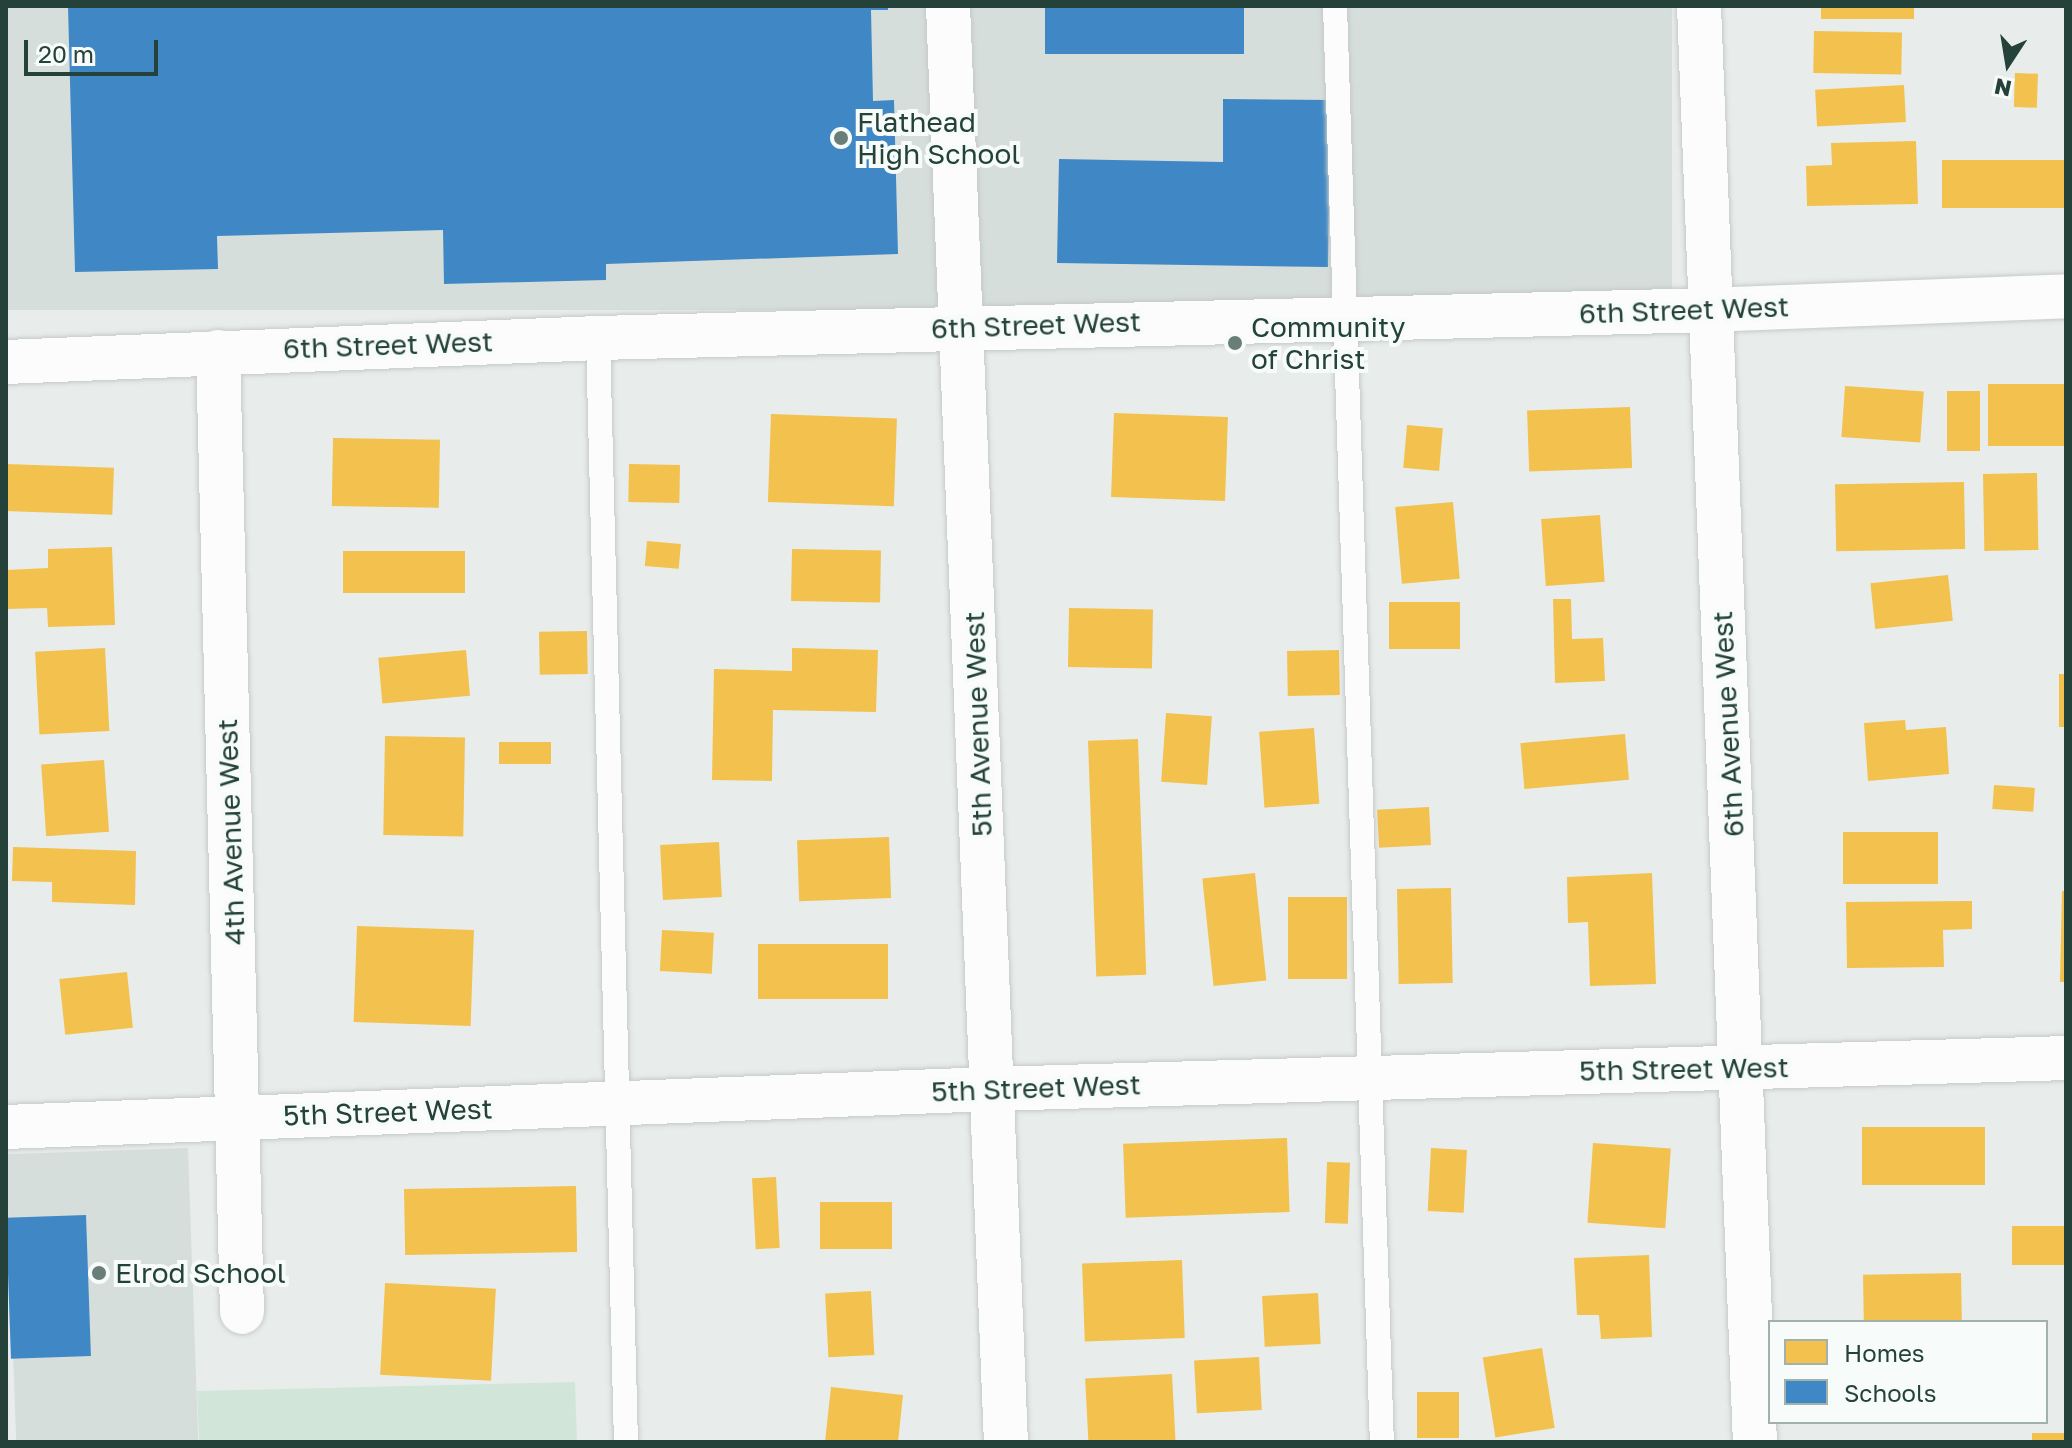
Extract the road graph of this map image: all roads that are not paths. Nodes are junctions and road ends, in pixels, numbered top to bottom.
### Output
1 (948, 6) edge
2 (1335, 6) edge
3 (1699, 6) edge
4 (2066, 296) edge
5 (1709, 310) junction
6 (1344, 317) junction
7 (962, 327) junction
8 (598, 338) junction
9 (218, 352) junction
10 (6, 362) edge
11 (2066, 1058) edge
12 (1743, 1068) junction
13 (1371, 1077) junction
14 (992, 1089) junction
15 (616, 1103) junction
16 (239, 1119) junction
17 (6, 1127) edge
18 (242, 1312) dead end
19 (626, 1442) edge
20 (1006, 1442) edge
21 (1382, 1442) edge
22 (1755, 1442) edge

1 - 7 street, 5th Avenue West
2 - 6 lane
3 - 5 street, 6th Avenue West
4 - 5 street, 6th Street West
5 - 6 street, 6th Street West
5 - 12 street, 6th Avenue West
6 - 7 street, 6th Street West
6 - 13 lane
7 - 8 street, 6th Street West
7 - 14 street, 5th Avenue West
8 - 9 street, 6th Street West
8 - 15 lane
9 - 10 street, 6th Street West
9 - 16 street, 4th Avenue West
11 - 12 street, 5th Street West
12 - 13 street, 5th Street West
12 - 22 street, 6th Avenue West
13 - 14 street, 5th Street West
13 - 21 lane
14 - 15 street, 5th Street West
14 - 20 street, 5th Avenue West
15 - 16 street, 5th Street West
15 - 19 lane
16 - 17 street, 5th Street West
16 - 18 street, 4th Avenue West

